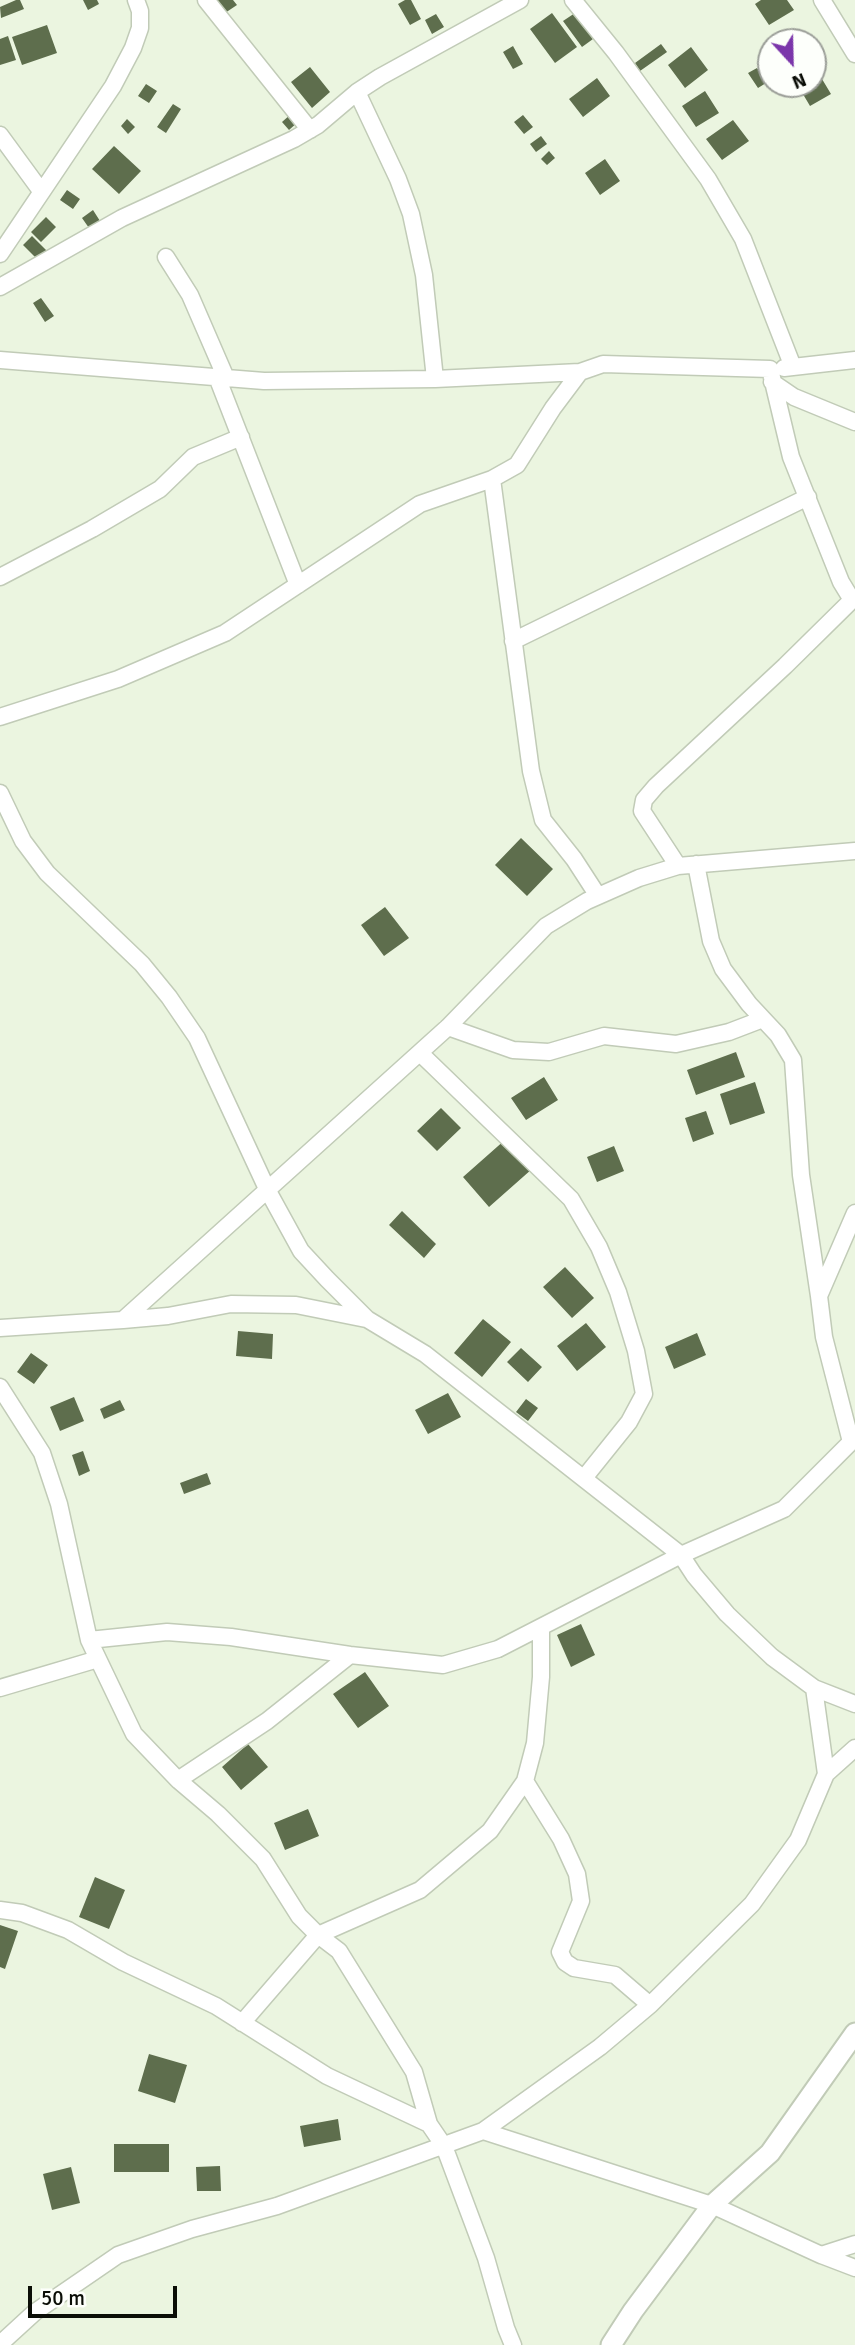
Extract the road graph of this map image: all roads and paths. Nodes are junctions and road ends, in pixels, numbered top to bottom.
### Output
1 (206, 0) edge
2 (520, 0) edge
3 (573, 0) edge
4 (822, 0) edge
5 (143, 4) edge
6 (855, 54) edge
7 (357, 92) junction
8 (310, 130) junction
9 (0, 135) edge
10 (41, 191) junction
11 (0, 254) edge
12 (166, 257) dead end
13 (0, 287) edge
14 (0, 360) edge
15 (855, 360) edge
16 (793, 367) junction
17 (580, 372) junction
18 (771, 375) junction
19 (222, 377) junction
20 (435, 379) junction
21 (855, 422) edge
22 (241, 437) junction
23 (492, 479) junction
24 (808, 497) junction
25 (0, 577) edge
26 (298, 585) junction
27 (854, 599) edge
28 (513, 641) junction
29 (0, 717) edge
30 (0, 793) edge
31 (855, 851) edge
32 (696, 864) junction
33 (678, 866) junction
34 (598, 896) junction
35 (763, 1018) junction
36 (448, 1027) junction
37 (420, 1053) junction
38 (268, 1191) junction
39 (855, 1213) edge
40 (819, 1296) junction
41 (366, 1319) junction
42 (123, 1321) junction
43 (0, 1328) edge
44 (0, 1387) edge
45 (853, 1440) edge
46 (584, 1478) junction
47 (681, 1555) junction
48 (541, 1628) junction
49 (89, 1640) junction
50 (350, 1655) junction
51 (98, 1659) junction
52 (814, 1688) junction
53 (0, 1689) edge
54 (855, 1704) edge
55 (855, 1748) edge
56 (826, 1774) junction
57 (178, 1780) junction
58 (525, 1781) junction
59 (0, 1910) edge
60 (318, 1935) junction
61 (650, 2005) junction
62 (242, 2022) junction
63 (855, 2033) edge
64 (429, 2124) junction
65 (483, 2132) junction
66 (444, 2146) junction
67 (712, 2206) junction
68 (855, 2244) edge
69 (821, 2255) junction
70 (855, 2268) edge
71 (0, 2344) edge
72 (513, 2345) edge
73 (611, 2345) edge

1 - 8 street
2 - 7 street
3 - 16 street
4 - 6 street
5 - 10 street
7 - 8 street
7 - 20 street
8 - 13 street
9 - 10 street
10 - 11 street
12 - 19 street
14 - 19 street
15 - 16 street
16 - 18 street
17 - 18 street
17 - 20 street
17 - 23 street
18 - 21 street
18 - 24 street
19 - 20 street
19 - 22 street
22 - 25 street
22 - 26 street
23 - 26 street
23 - 28 street
24 - 27 street
24 - 28 street
26 - 29 street
27 - 33 street
28 - 34 street
30 - 38 street
31 - 32 street
32 - 33 street
32 - 35 street
33 - 34 street
34 - 36 street
35 - 36 street
35 - 40 street
36 - 37 street
37 - 38 street
37 - 46 street
38 - 41 street
38 - 42 street
39 - 40 street
40 - 45 street
41 - 42 street
41 - 46 street
42 - 43 street
44 - 49 street
45 - 47 street
46 - 47 street
47 - 48 street
47 - 52 street
48 - 50 street
48 - 58 street
49 - 50 street
49 - 51 street
50 - 57 street
51 - 53 street
51 - 57 street
52 - 54 street
52 - 56 street
55 - 56 street
56 - 61 street
57 - 60 street
58 - 60 street
58 - 61 street
59 - 62 street
60 - 62 street
60 - 64 street
61 - 65 street
62 - 64 street
63 - 67 street
64 - 66 street
65 - 66 street
65 - 67 street
66 - 71 street
66 - 72 street
67 - 69 street
67 - 73 street
68 - 69 street
69 - 70 street

